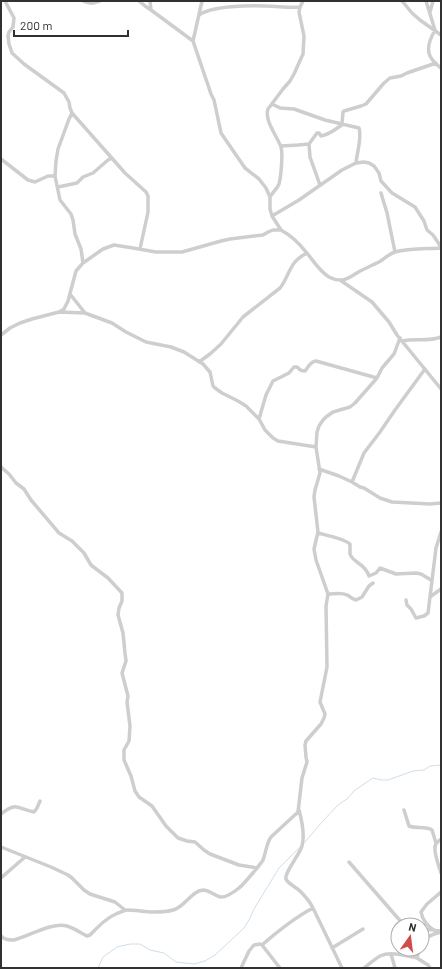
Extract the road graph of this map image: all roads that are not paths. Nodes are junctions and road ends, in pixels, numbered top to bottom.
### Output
1 (83, 1) edge
2 (100, 1) edge
3 (139, 1) edge
4 (150, 1) edge
5 (202, 1) edge
6 (303, 1) edge
7 (402, 1) edge
8 (426, 1) edge
9 (432, 1) edge
10 (7, 2) edge
11 (300, 7) junction
12 (151, 10) junction
13 (430, 13) junction
14 (199, 15) junction
15 (435, 30) junction
16 (441, 35) edge
17 (193, 41) junction
18 (436, 63) junction
19 (441, 68) edge
20 (272, 104) junction
21 (72, 113) junction
22 (342, 124) junction
23 (309, 144) junction
24 (281, 146) junction
25 (112, 158) junction
26 (1, 159) edge
27 (356, 164) junction
28 (55, 176) junction
29 (320, 185) junction
30 (58, 187) junction
31 (381, 194) dead end
32 (270, 196) junction
33 (272, 216) junction
34 (281, 230) junction
35 (441, 248) edge
36 (140, 249) junction
37 (395, 252) junction
38 (307, 253) junction
39 (83, 263) junction
40 (340, 280) junction
41 (70, 294) junction
42 (59, 312) junction
43 (85, 313) junction
44 (1, 335) edge
45 (441, 337) edge
46 (401, 340) junction
47 (199, 362) junction
48 (425, 369) junction
49 (377, 378) junction
50 (441, 389) edge
51 (259, 418) junction
52 (316, 447) junction
53 (1, 467) edge
54 (319, 469) junction
55 (352, 482) junction
56 (441, 503) edge
57 (441, 532) edge
58 (318, 533) junction
59 (431, 580) junction
60 (373, 583) dead end
61 (441, 589) edge
62 (328, 594) junction
63 (430, 597) junction
64 (406, 600) dead end
65 (40, 801) dead end
66 (299, 810) junction
67 (404, 810) dead end
68 (1, 814) edge
69 (441, 839) edge
70 (436, 843) junction
71 (1, 847) edge
72 (25, 857) junction
73 (349, 862) dead end
74 (257, 868) junction
75 (441, 873) edge
76 (1, 878) edge
77 (441, 892) edge
78 (313, 908) junction
79 (125, 910) junction
80 (397, 917) edge
81 (363, 929) dead end
82 (430, 930) edge
83 (434, 930) junction
84 (441, 932) edge
85 (430, 935) edge
86 (2, 938) edge
87 (262, 945) junction
88 (332, 948) junction
89 (390, 954) edge
90 (392, 957) edge
91 (410, 957) edge
92 (417, 958) joint
93 (241, 968) edge
94 (280, 968) edge
95 (342, 968) edge
96 (364, 968) edge
97 (395, 968) edge
98 (430, 968) edge

1 - 2 street
3 - 12 street
4 - 12 street
5 - 14 street
6 - 11 street
7 - 15 street
8 - 13 street
9 - 13 street
10 - 21 street
11 - 14 street
11 - 20 street
12 - 17 street
13 - 15 street
14 - 17 street
15 - 16 street
15 - 18 street
17 - 32 street
18 - 19 street
18 - 22 street
20 - 22 street
20 - 24 street
21 - 25 street
21 - 28 street
22 - 23 street
22 - 27 street
23 - 24 street
23 - 29 street
24 - 32 street
25 - 30 street
25 - 36 street
26 - 28 street
27 - 29 street
27 - 35 street
28 - 30 street
29 - 33 street
30 - 39 street
31 - 37 street
32 - 33 street
33 - 34 street
34 - 36 street
34 - 38 street
35 - 37 street
36 - 39 street
37 - 40 street
38 - 40 street
38 - 47 street
39 - 41 street
40 - 46 street
41 - 42 street
41 - 43 street
42 - 43 street
42 - 44 street
43 - 47 street
45 - 46 street
46 - 48 street
46 - 49 street
47 - 51 street
48 - 50 street
48 - 55 street
49 - 51 street
49 - 52 street
51 - 52 street
52 - 54 street
53 - 74 street
54 - 55 street
54 - 58 street
55 - 56 street
57 - 59 street
58 - 59 street
58 - 62 street
59 - 63 street
60 - 62 street
61 - 63 street
62 - 66 street
63 - 64 street
65 - 68 street
66 - 74 street
66 - 78 street
67 - 70 street
69 - 70 street
70 - 75 street
71 - 72 street
72 - 76 street
72 - 79 street
73 - 80 street
74 - 79 street
77 - 83 street
78 - 87 street
78 - 88 street
79 - 86 street
81 - 88 street
82 - 83 street
83 - 84 street
84 - 85 street
87 - 93 street
87 - 94 street
88 - 95 street
89 - 96 street
90 - 97 street
91 - 92 street
92 - 98 street

